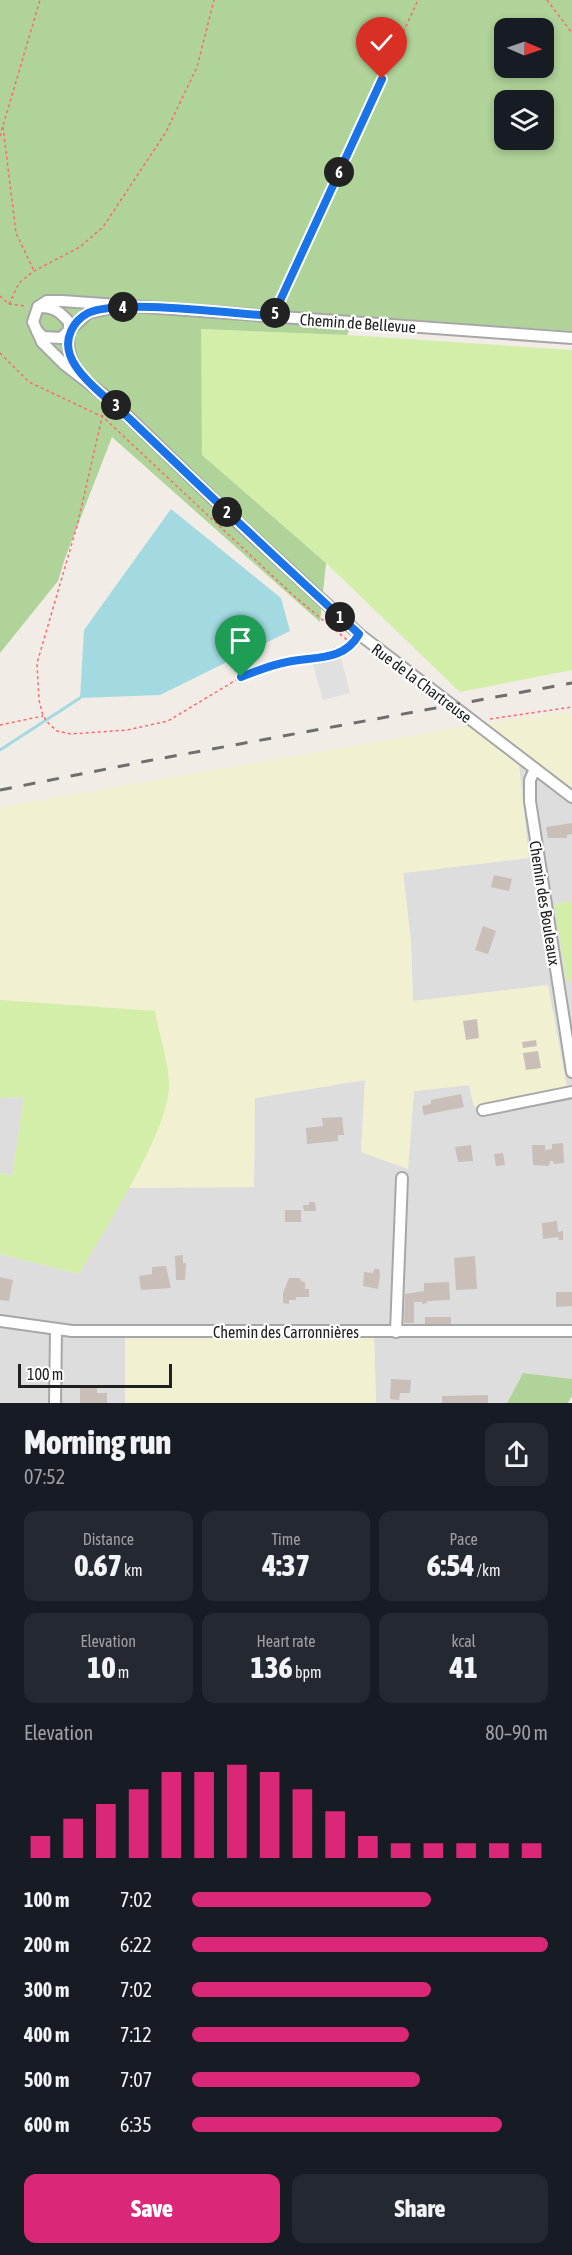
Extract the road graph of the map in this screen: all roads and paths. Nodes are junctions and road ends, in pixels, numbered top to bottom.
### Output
1 (40, 0) edge
2 (214, 0) edge
3 (418, 0) edge
4 (547, 0) edge
5 (572, 33) edge
6 (3, 127) junction
7 (0, 136) edge
8 (34, 271) junction
9 (0, 296) edge
10 (9, 304) junction
11 (135, 306) junction
12 (38, 307) junction
13 (273, 316) junction
14 (37, 331) junction
15 (69, 332) junction
16 (572, 338) edge
17 (0, 353) edge
18 (86, 381) junction
19 (106, 396) junction
20 (103, 417) junction
21 (359, 634) junction
22 (353, 645) junction
23 (572, 707) edge
24 (43, 716) junction
25 (473, 721) junction
26 (0, 725) edge
27 (535, 769) junction
28 (572, 797) edge
29 (572, 1072) edge
30 (572, 1092) edge
31 (483, 1110) dead end
32 (402, 1178) dead end
33 (0, 1321) edge
34 (56, 1329) junction
35 (572, 1331) edge
36 (396, 1332) junction
37 (56, 1403) edge

1 - 6 path
2 - 8 path
3 - 13 path
4 - 5 path
6 - 7 path
6 - 8 path
8 - 10 path
9 - 10 path
10 - 12 path
11 - 12 street, Chemin de Bellevue
11 - 13 street, Chemin de Bellevue
11 - 15 street
12 - 14 street
12 - 15 street
13 - 16 street, Chemin de Bellevue
14 - 15 street
14 - 18 street, Rue de la Chartreuse
15 - 18 street
17 - 20 path
18 - 19 street, Rue de la Chartreuse
19 - 20 path
19 - 21 street, Rue de la Chartreuse
20 - 22 path
20 - 24 path
21 - 22 path
21 - 25 street, Rue de la Chartreuse
22 - 24 path
23 - 25 path
24 - 26 path
25 - 27 street, Rue de la Chartreuse
27 - 28 street, Rue de la Chartreuse
27 - 29 street, Chemin des Bouleaux
30 - 31 street
32 - 36 street
33 - 34 street, Chemin des Carronnières
34 - 36 street, Chemin des Carronnières
34 - 37 street
35 - 36 street, Chemin des Carronnières

